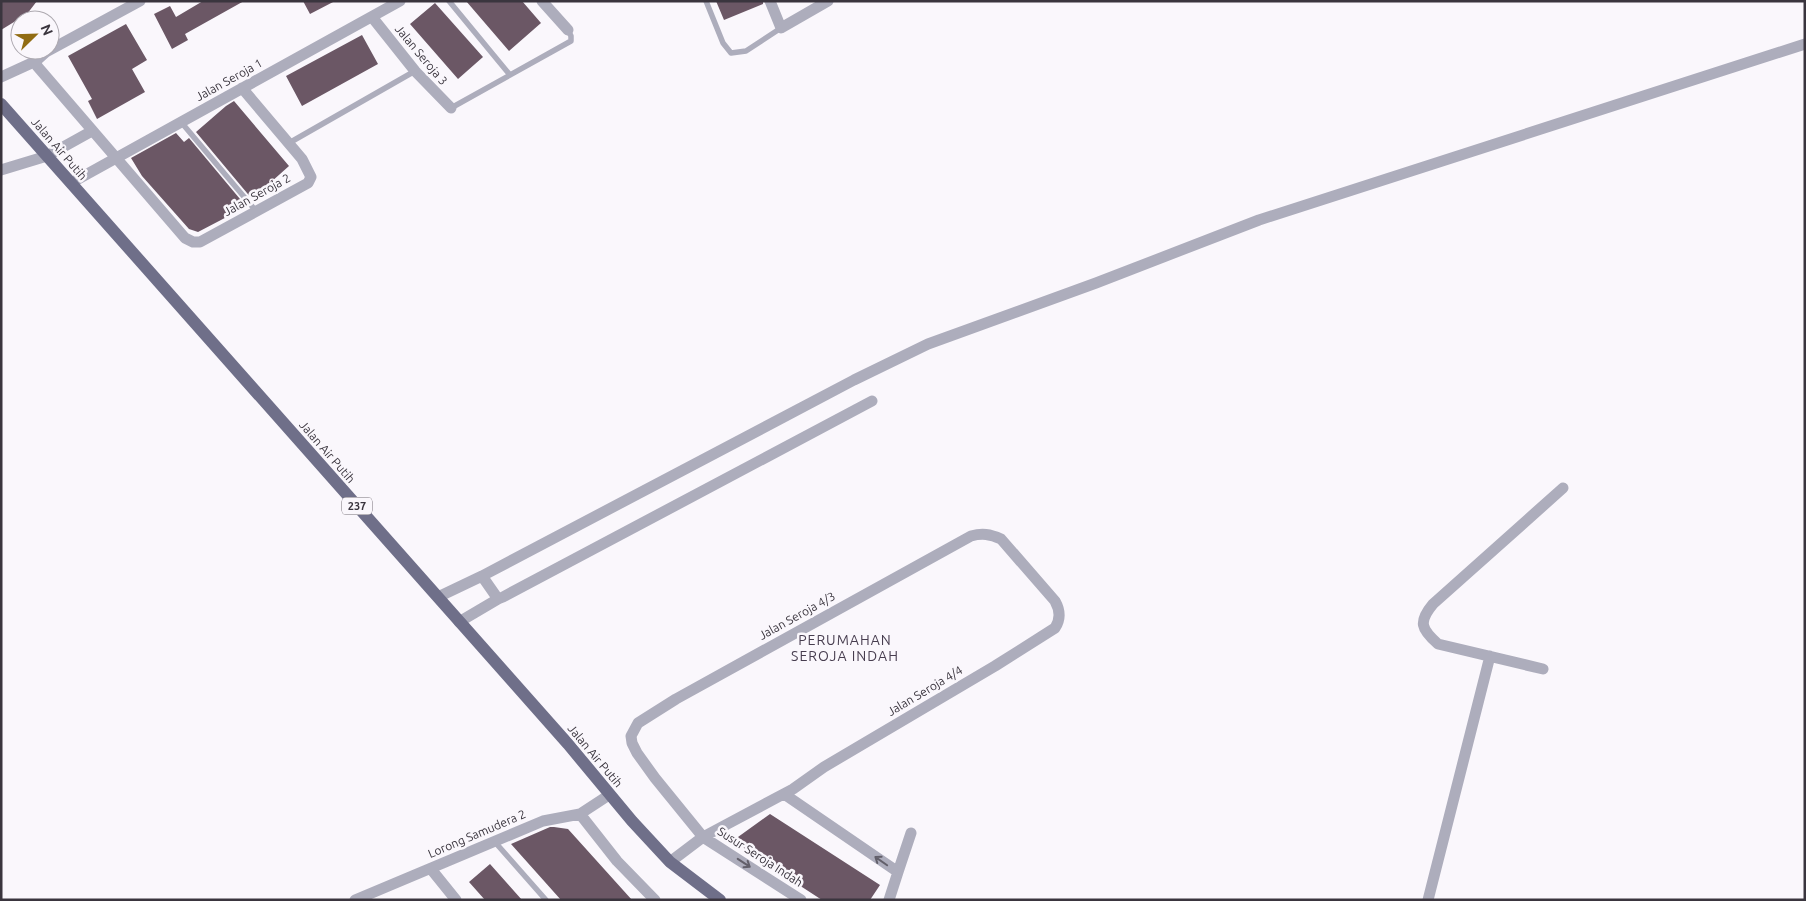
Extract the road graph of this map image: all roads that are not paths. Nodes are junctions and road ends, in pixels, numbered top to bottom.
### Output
1 (140, 1) edge
2 (400, 1) edge
3 (449, 1) edge
4 (542, 1) edge
5 (706, 1) edge
6 (770, 1) edge
7 (828, 1) edge
8 (372, 17) junction
9 (781, 28) junction
10 (568, 30) joint
11 (1805, 44) edge
12 (36, 61) junction
13 (415, 71) junction
14 (510, 75) junction
15 (1, 77) edge
16 (242, 88) junction
17 (1, 104) edge
18 (451, 108) joint
19 (181, 122) junction
20 (92, 131) junction
21 (290, 143) junction
22 (47, 156) junction
23 (115, 158) junction
24 (1, 170) edge
25 (71, 183) junction
26 (256, 212) junction
27 (872, 401) dead end
28 (1563, 488) dead end
29 (992, 535) joint
30 (482, 576) junction
31 (438, 597) junction
32 (498, 599) junction
33 (459, 622) junction
34 (1490, 656) junction
35 (1543, 669) dead end
36 (784, 794) junction
37 (609, 795) junction
38 (580, 814) junction
39 (911, 833) dead end
40 (703, 837) junction
41 (494, 840) junction
42 (670, 862) junction
43 (431, 869) junction
44 (898, 872) junction
45 (355, 900) edge
46 (456, 900) edge
47 (546, 900) edge
48 (655, 900) edge
49 (720, 900) edge
50 (801, 900) edge
51 (889, 900) edge
52 (1428, 900) edge

1 - 12 street
2 - 8 street, Jalan Seroja 1
3 - 14 lane
4 - 10 street
5 - 9 lane
6 - 9 street
7 - 9 street
8 - 13 street, Jalan Seroja 3
8 - 16 street, Jalan Seroja 1
10 - 14 lane
11 - 30 street
12 - 15 street
12 - 20 street
13 - 18 street, Jalan Seroja 3
13 - 21 lane
14 - 18 lane
16 - 19 street, Jalan Seroja 1
16 - 21 street, Jalan Seroja 2
17 - 22 main road, Jalan Air Putih / 237
19 - 23 street, Jalan Seroja 1
19 - 26 lane
20 - 22 street
20 - 23 street
21 - 26 street, Jalan Seroja 2
22 - 24 street
22 - 25 main road, Jalan Air Putih / 237
23 - 25 street, Jalan Seroja 1
23 - 26 street, Jalan Seroja 2
25 - 31 main road, Jalan Air Putih / 237
27 - 32 street
28 - 34 street
29 - 36 street, Jalan Seroja 4/4
29 - 40 street, Jalan Seroja 4/3
30 - 31 street
30 - 32 street
31 - 33 main road, Jalan Air Putih / 237
32 - 33 street
33 - 37 main road, Jalan Air Putih / 237
34 - 35 street
34 - 52 street
36 - 40 street, Jalan Seroja 4/4
44 -> 36 street
37 - 38 street, Lorong Samudera 2
37 - 42 main road, Jalan Air Putih / 237
38 - 41 street, Lorong Samudera 2
38 - 48 street
39 - 44 street
40 - 42 street, Jalan Seroja 4/4
40 -> 50 street, Susur Seroja Indah
41 - 43 street, Lorong Samudera 2
41 - 47 lane
42 - 49 main road, Jalan Air Putih / 237
43 - 45 street, Lorong Samudera 2
43 - 46 street
44 - 51 street

